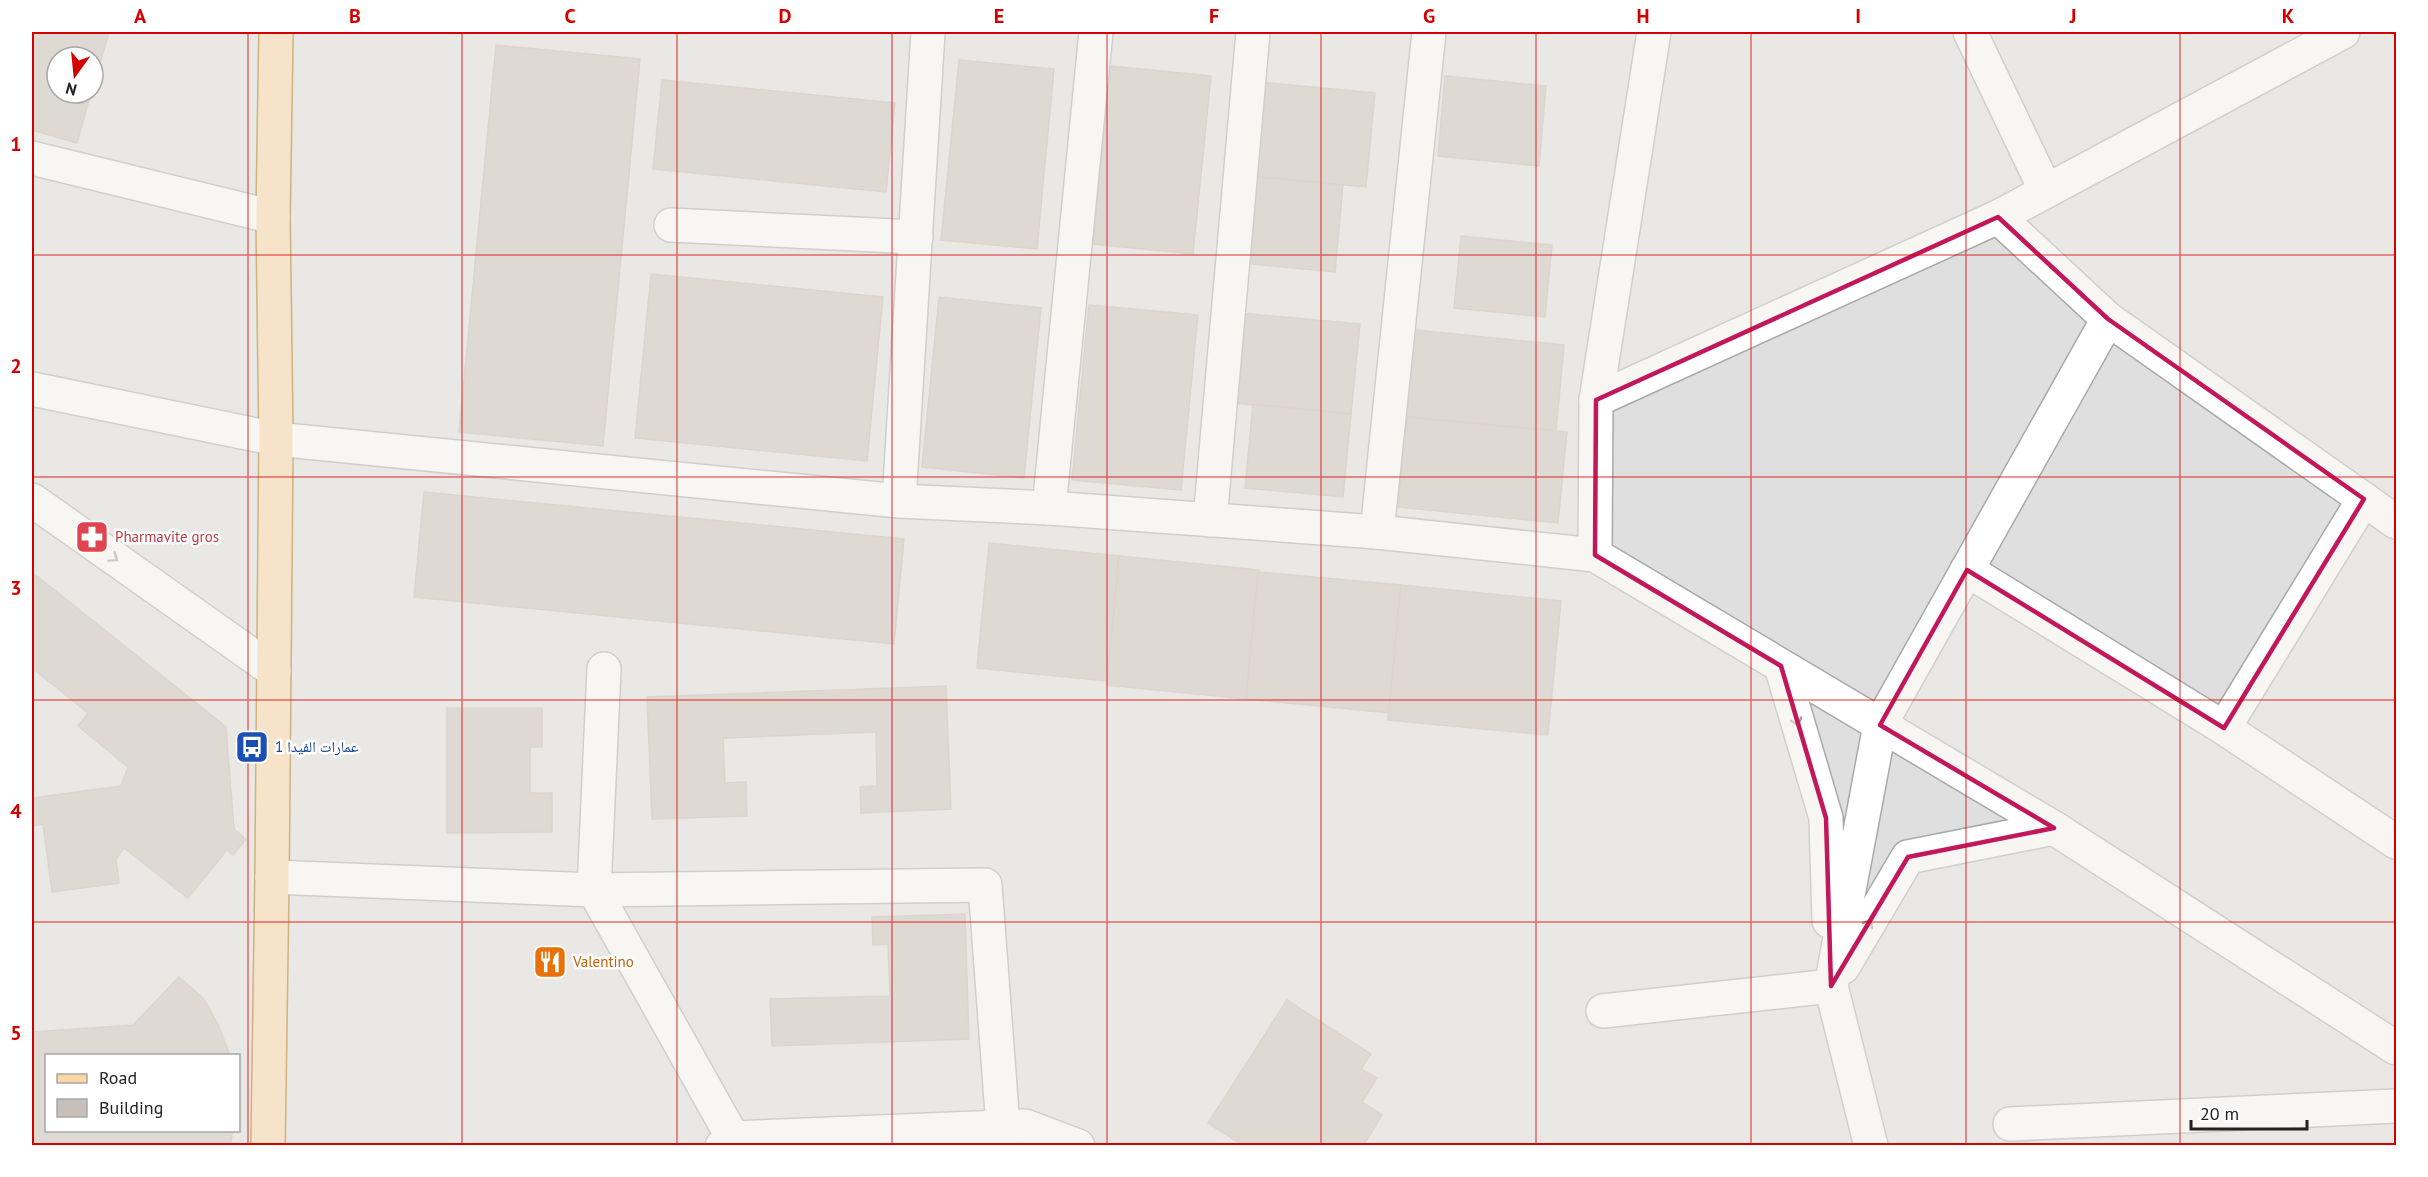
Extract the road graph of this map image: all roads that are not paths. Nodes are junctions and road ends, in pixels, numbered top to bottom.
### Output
1 (276, 32) edge
2 (928, 32) edge
3 (1096, 32) edge
4 (1253, 32) edge
5 (1429, 32) edge
6 (1654, 32) edge
7 (1970, 32) edge
8 (2343, 32) edge
9 (32, 158) edge
10 (2046, 191) junction
11 (273, 217) junction
12 (1998, 217) junction
13 (671, 225) dead end
14 (916, 237) junction
15 (2108, 319) junction
16 (32, 389) edge
17 (1596, 400) junction
18 (276, 439) junction
19 (2364, 499) junction
20 (32, 500) edge
21 (899, 501) junction
22 (1049, 508) junction
23 (1210, 520) junction
24 (2397, 522) edge
25 (1377, 532) junction
26 (1595, 555) junction
27 (1967, 570) junction
28 (1781, 666) junction
29 (604, 669) dead end
30 (274, 670) junction
31 (1880, 725) junction
32 (2224, 728) junction
33 (2054, 828) junction
34 (2397, 842) edge
35 (272, 877) junction
36 (594, 890) junction
37 (1831, 986) junction
38 (1603, 1011) dead end
39 (2397, 1048) edge
40 (2397, 1106) edge
41 (2010, 1124) dead end
42 (1003, 1127) junction
43 (728, 1142) edge
44 (268, 1146) edge
45 (1078, 1146) edge
46 (1871, 1146) edge

1 - 11 main road
2 - 14 street
3 - 22 street
4 - 23 street
5 - 25 street
6 - 17 street
7 - 10 street
8 - 10 street
9 - 11 street
10 - 12 street
11 - 18 main road
12 - 15 street
12 - 17 street
13 - 14 street
14 - 21 street
15 - 19 street
15 - 27 street
16 - 18 street
17 - 26 street
18 - 21 street
18 - 30 main road
19 - 24 street
19 - 32 street
20 -> 30 street
21 - 22 street
22 - 23 street
23 - 25 street
25 - 26 street
26 - 28 street
27 - 31 street
27 - 32 street
28 - 31 street
28 -> 37 street
29 - 36 street
30 - 35 main road
31 - 33 street
31 - 37 street
32 - 34 street
37 -> 33 street
33 - 39 street
35 - 36 street
35 - 44 main road
36 - 42 street
36 - 43 street
37 - 38 street
37 - 46 street
40 - 41 street
42 - 43 street
42 - 45 street

